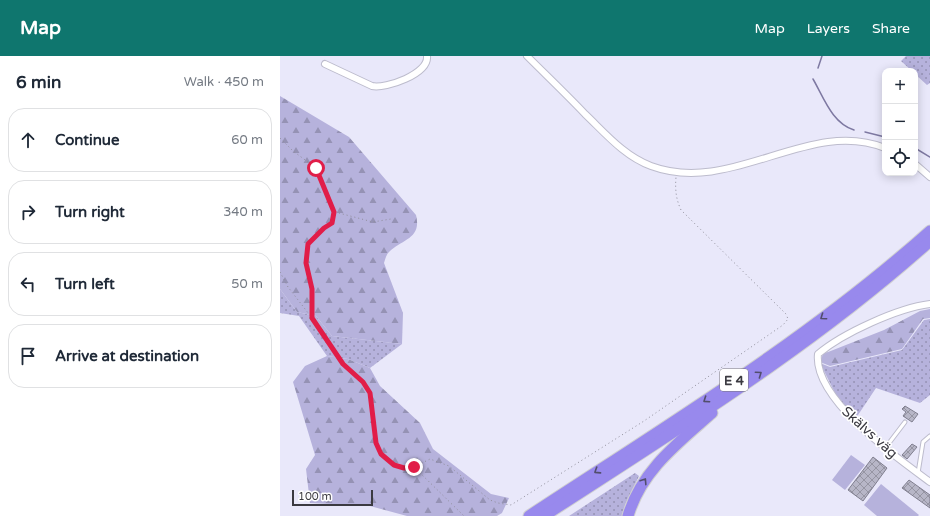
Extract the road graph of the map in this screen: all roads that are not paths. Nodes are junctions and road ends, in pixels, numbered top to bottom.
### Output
1 (427, 56) edge
2 (527, 56) edge
3 (325, 64) dead end
4 (882, 147) edge
5 (918, 167) edge
6 (930, 177) edge
7 (930, 231) edge
8 (930, 241) edge
9 (930, 304) edge
10 (742, 386) junction
11 (906, 422) dead end
12 (930, 436) edge
13 (886, 447) junction
14 (918, 474) junction
15 (930, 482) edge
16 (529, 516) edge
17 (544, 516) edge
18 (628, 516) edge

1 - 3 street
2 - 4 street
5 - 6 street
7 -> 16 highway, E 4
10 -> 8 highway, E 4
9 - 13 street, Skälvs väg
10 - 17 highway, E 4
18 -> 10 highway
11 - 13 lane
12 - 14 lane
13 - 14 street, Skälvs väg
14 - 15 street, Skälvs väg

